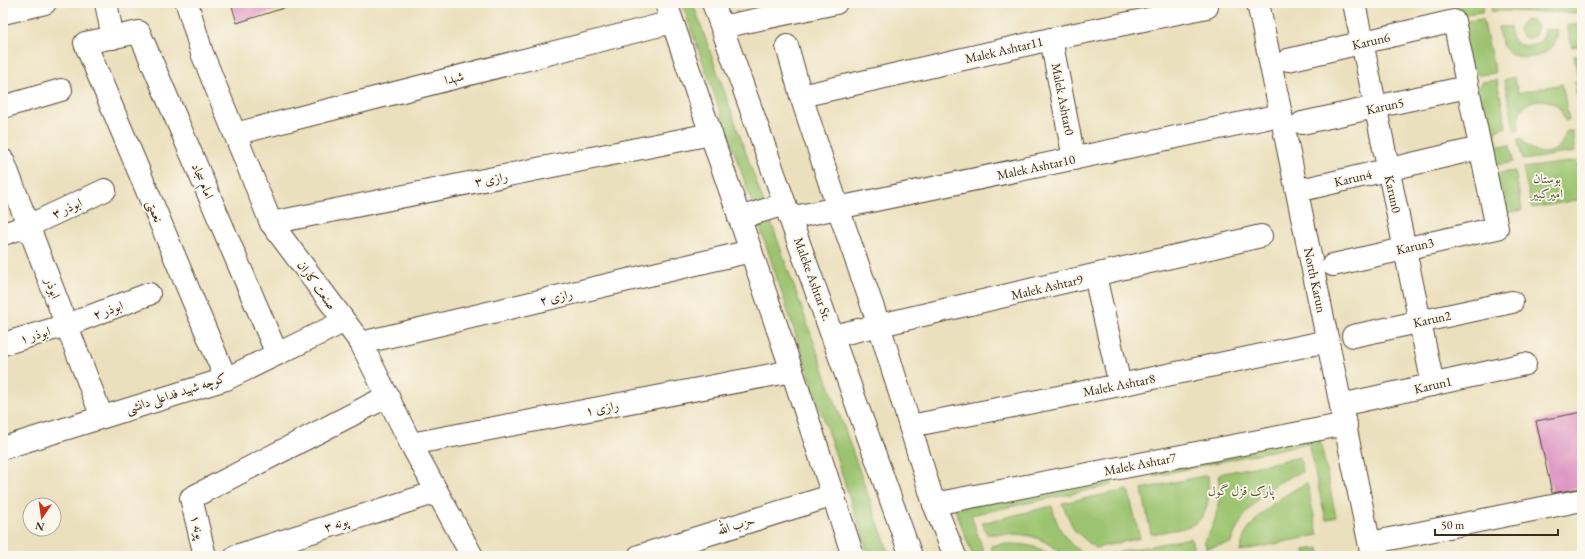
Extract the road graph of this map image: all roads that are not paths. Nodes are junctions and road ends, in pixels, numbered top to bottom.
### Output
1 (45, 3) edge
2 (106, 3) edge
3 (187, 3) edge
4 (713, 3) edge
5 (836, 3) edge
6 (1258, 3) edge
7 (1354, 3) edge
8 (1207, 7) dead end
9 (3, 13) edge
10 (669, 13) edge
11 (722, 27) junction
12 (113, 38) junction
13 (1051, 39) junction
14 (85, 43) joint
15 (1362, 43) junction
16 (787, 46) dead end
17 (1288, 60) dead end
18 (1468, 88) junction
19 (61, 90) dead end
20 (801, 96) junction
21 (3, 107) edge
22 (1376, 108) junction
23 (1281, 115) junction
24 (1302, 123) dead end
25 (235, 134) junction
26 (711, 134) junction
27 (1480, 148) junction
28 (1074, 158) junction
29 (3, 160) edge
30 (1388, 170) junction
31 (105, 190) dead end
32 (1297, 191) junction
33 (838, 208) junction
34 (788, 211) junction
35 (739, 218) junction
36 (271, 223) junction
37 (28, 226) junction
38 (3, 234) edge
39 (1261, 236) dead end
40 (1405, 248) junction
41 (751, 251) junction
42 (1333, 264) dead end
43 (1095, 276) junction
44 (149, 294) dead end
45 (1512, 302) dead end
46 (343, 322) junction
47 (1420, 322) junction
48 (67, 325) junction
49 (879, 325) junction
50 (833, 336) junction
51 (1353, 336) dead end
52 (1328, 341) junction
53 (361, 343) junction
54 (3, 344) edge
55 (277, 354) junction
56 (1525, 364) dead end
57 (792, 371) junction
58 (226, 379) junction
59 (1120, 385) junction
60 (1433, 385) junction
61 (388, 396) junction
62 (1343, 414) junction
63 (102, 417) junction
64 (910, 426) junction
65 (411, 444) junction
66 (3, 448) edge
67 (437, 492) junction
68 (834, 495) junction
69 (1582, 500) edge
70 (934, 504) junction
71 (1371, 550) edge
72 (205, 556) edge
73 (236, 556) edge
74 (472, 556) edge
75 (639, 556) edge
76 (853, 556) edge
77 (911, 556) edge
78 (955, 556) edge

1 - 9 street
2 - 12 street
3 - 25 street, صنعت کاران
4 - 11 street, Maleke Ashtar St.
5 - 11 street
6 - 23 street, North Karun
7 - 15 street, Karun0
8 - 13 street, Malek Ashtar11
10 - 25 street, شهدا
10 - 26 street
11 - 34 street, Maleke Ashtar St.
12 - 14 street, امام سجاد
12 - 55 street, امام سجاد
13 - 20 street, Malek Ashtar11
13 - 28 street, Malek Ashtar0
14 - 58 street, نعمتی
15 - 17 street, Karun6
15 - 18 street, Karun6
15 - 22 street, Karun0
16 - 20 street
18 - 22 street, Karun5
18 - 27 street
19 - 21 street
20 - 33 street
22 - 24 street, Karun5
22 - 30 street, Karun0
23 - 28 street, Malek Ashtar10
23 - 32 street, North Karun
25 - 36 street, صنعت کاران
26 - 35 street
26 - 36 street, رازی ۳
27 - 30 street, Karun4
27 - 40 street, Karun3
28 - 33 street, Malek Ashtar10
29 - 37 street, ابوذر
30 - 32 street, Karun4
30 - 40 street, Karun0
31 - 37 street, ابوذر ۳
32 - 52 street, North Karun
33 - 34 street, Malek Ashtar10
33 - 49 street
34 - 35 street, Malek Ashtar10
34 - 50 street, Maleke Ashtar St.
35 - 41 street
36 - 46 street, صنعت کاران
37 - 38 street, ابوذر ۳
37 - 48 street, ابوذر
39 - 43 street, Malek Ashtar9
40 - 42 street, Karun3
40 - 47 street, Karun0
41 - 53 street, رازی ۲
41 - 57 street
43 - 49 street, Malek Ashtar9
43 - 59 street
44 - 48 street, ابوذر ۲
45 - 47 street, Karun2
46 - 53 street, صنعت کاران
46 - 55 street, کوچه شهید فداعلی دانشی
47 - 51 street, Karun2
47 - 60 street, Karun0
48 - 54 street, ابوذر ۱
48 - 63 street, ابوذر
49 - 50 street, Malek Ashtar9
49 - 64 street
50 - 77 street, Maleke Ashtar St.
52 - 59 street, Malek Ashtar8
52 - 62 street, North Karun
53 - 61 street, صنعت کاران
55 - 58 street, کوچه شهید فداعلی دانشی
56 - 60 street, Karun1
57 - 65 street, رازی ۱
57 - 68 street
58 - 63 street, کوچه شهید فداعلی دانشی
59 - 64 street, Malek Ashtar8
60 - 62 street, Karun1
61 - 65 street, صنعت کاران
61 - 72 street, پونه ۱
62 - 70 street, Malek Ashtar7
62 - 71 street, North Karun
63 - 66 street, کوچه شهید فداعلی دانشی
64 - 70 street
65 - 67 street, صنعت کاران
67 - 73 street, پونه ۳
67 - 74 street, صنعت کاران
68 - 75 street, حزب الله
68 - 76 street
69 - 71 street
70 - 78 street

